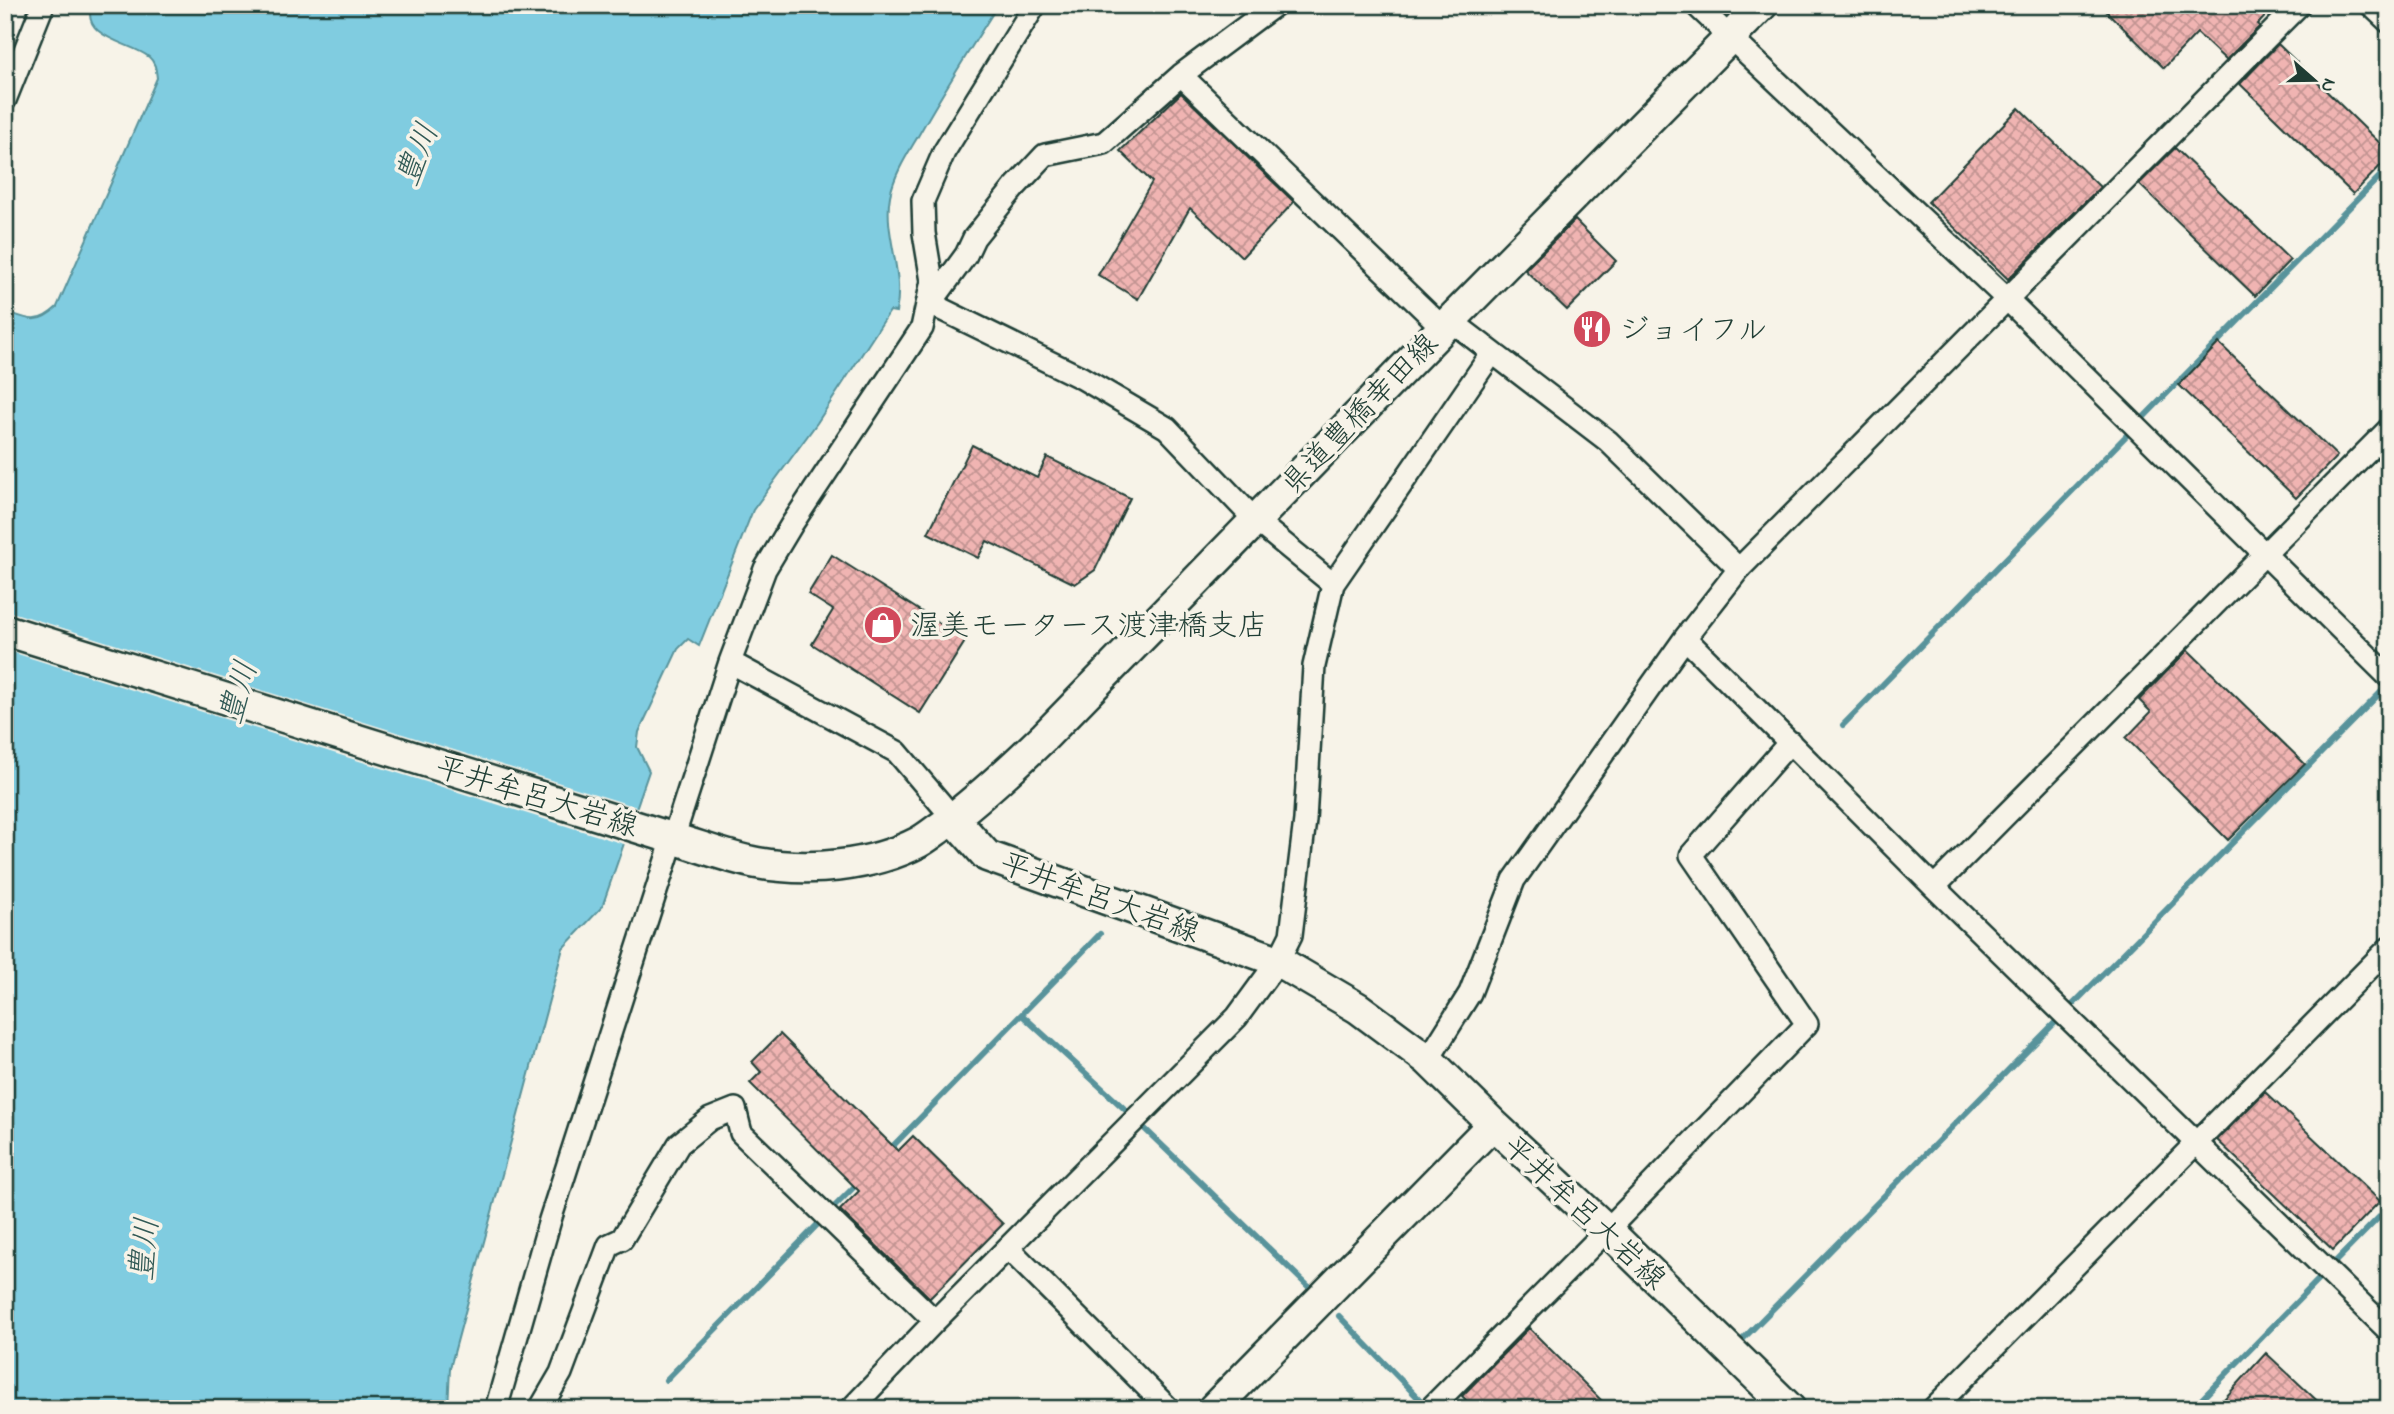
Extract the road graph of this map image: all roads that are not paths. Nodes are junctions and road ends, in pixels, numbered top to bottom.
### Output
1 (43, 5) edge
2 (1035, 5) edge
3 (1275, 5) edge
4 (1696, 5) edge
5 (1762, 5) edge
6 (2299, 5) edge
7 (2371, 5) edge
8 (2389, 22) edge
9 (1730, 39) junction
10 (1181, 75) junction
11 (5, 100) edge
12 (2008, 300) junction
13 (928, 307) junction
14 (1446, 324) junction
15 (1492, 353) junction
16 (2389, 429) edge
17 (1255, 520) junction
18 (2265, 553) junction
19 (1739, 569) junction
20 (1333, 584) junction
21 (5, 630) edge
22 (1685, 638) junction
23 (730, 662) junction
24 (2389, 677) edge
25 (1790, 742) junction
26 (953, 818) junction
27 (671, 838) junction
28 (1934, 887) junction
29 (2389, 948) edge
30 (1278, 961) junction
31 (1428, 1060) junction
32 (1493, 1124) junction
33 (2196, 1141) junction
34 (1607, 1230) junction
35 (1008, 1248) junction
36 (935, 1321) junction
37 (2389, 1331) edge
38 (496, 1409) edge
39 (540, 1409) edge
40 (852, 1409) edge
41 (1169, 1409) edge
42 (1213, 1409) edge
43 (1430, 1409) edge
44 (1790, 1409) edge
45 (1933, 1409) edge

1 - 11 street
2 - 13 street
3 - 10 street
4 - 9 street
5 - 9 main road, 県道豊橋幸田線
6 - 12 street
7 - 8 street
9 - 12 street
9 - 14 main road, 県道豊橋幸田線
10 - 13 street
10 - 14 street
12 - 18 street
12 - 19 street
13 - 17 street
13 - 23 street
14 - 15 street
14 - 17 main road, 県道豊橋幸田線
15 - 19 street
15 - 20 street
16 - 18 street
17 - 20 street
17 - 26 main road, 県道豊橋幸田線
18 - 24 street
18 - 28 street
19 - 22 street
20 - 30 street
21 - 27 main road, 平井牟呂大岩線
22 - 25 street
22 - 31 street
23 - 26 street
23 - 27 street
25 - 28 street
25 - 34 street
26 - 27 main road, 平井牟呂大岩線
26 - 30 main road, 平井牟呂大岩線
27 - 38 street
28 - 33 street
29 - 33 street
30 - 31 main road, 平井牟呂大岩線
30 - 35 street
31 - 32 main road, 平井牟呂大岩線
32 - 34 main road, 平井牟呂大岩線
32 - 42 main road
33 - 37 street
33 - 45 street
34 - 43 street
34 - 44 main road, 平井牟呂大岩線
35 - 36 street
35 - 41 street
36 - 39 street
36 - 40 street

